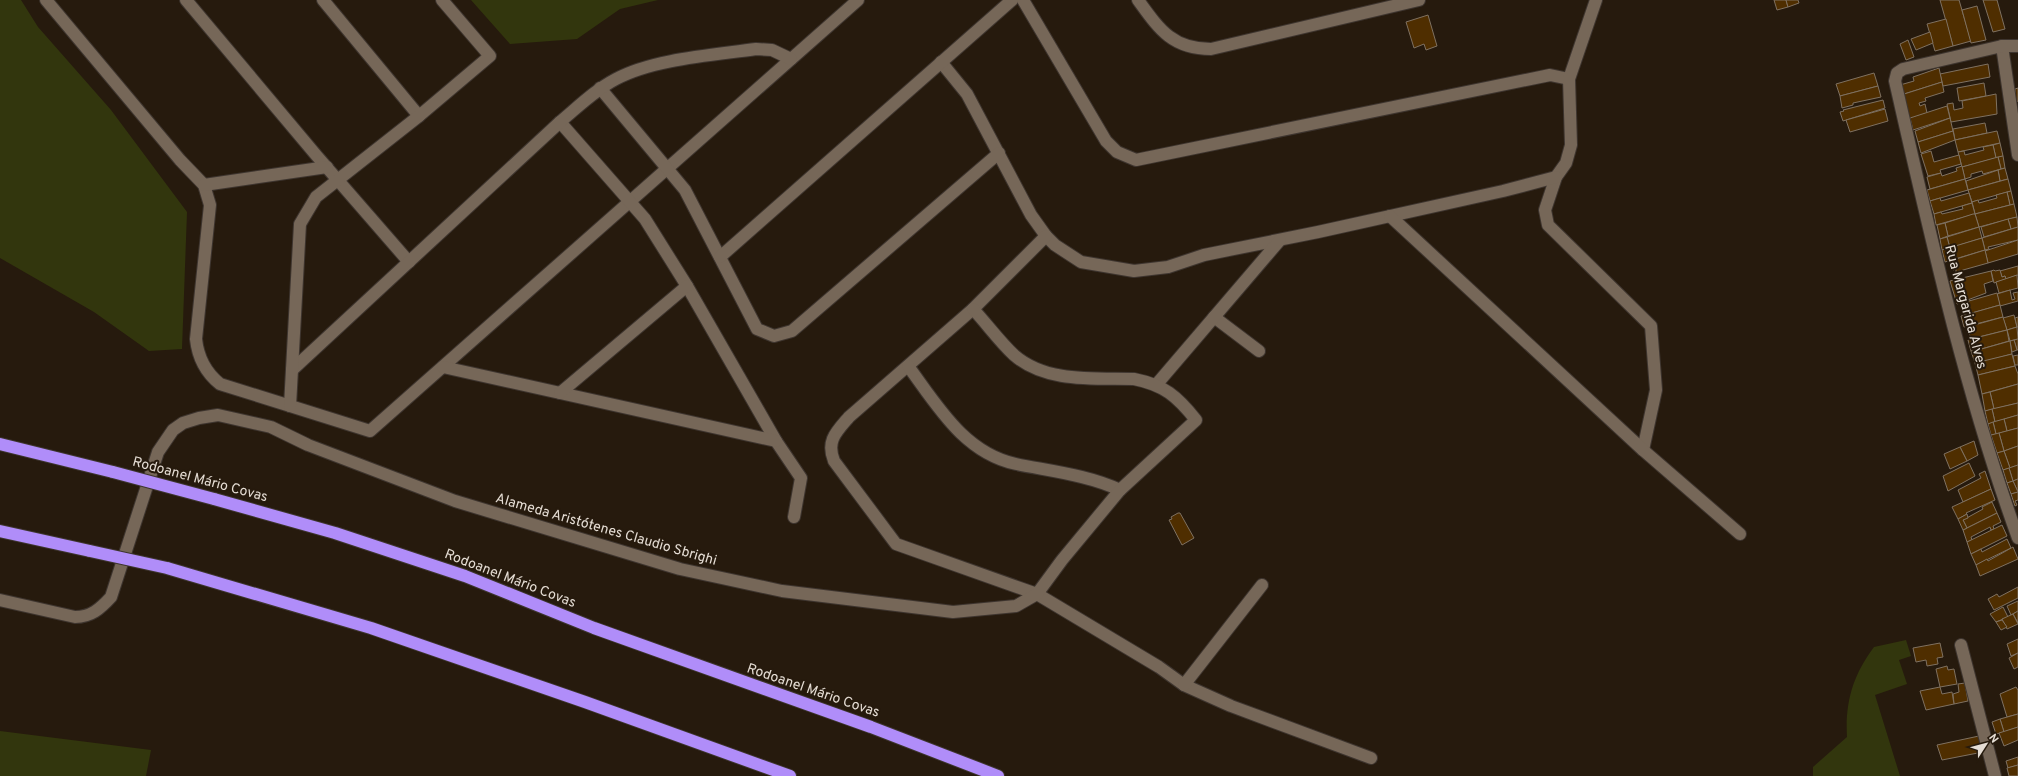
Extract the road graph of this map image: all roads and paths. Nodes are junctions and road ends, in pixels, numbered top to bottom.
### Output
1 (46, 0) edge
2 (186, 0) edge
3 (323, 0) edge
4 (442, 0) edge
5 (858, 0) edge
6 (1012, 0) edge
7 (1023, 0) edge
8 (1138, 0) edge
9 (1418, 0) edge
10 (1596, 0) edge
11 (2002, 46) junction
12 (2018, 46) edge
13 (791, 59) junction
14 (941, 62) junction
15 (1569, 79) junction
16 (600, 88) junction
17 (419, 116) junction
18 (560, 122) junction
19 (998, 153) junction
20 (2018, 155) edge
21 (327, 167) junction
22 (668, 168) junction
23 (1556, 177) junction
24 (338, 180) junction
25 (204, 185) junction
26 (630, 202) junction
27 (1390, 216) junction
28 (1046, 236) junction
29 (1280, 240) junction
30 (720, 257) junction
31 (409, 262) junction
32 (687, 286) junction
33 (973, 309) junction
34 (1214, 317) junction
35 (1259, 351) dead end
36 (908, 366) junction
37 (443, 367) junction
38 (292, 370) junction
39 (1156, 385) junction
40 (560, 393) junction
41 (290, 406) junction
42 (776, 440) junction
43 (0, 444) edge
44 (1643, 450) junction
45 (1120, 490) junction
46 (794, 517) dead end
47 (0, 531) edge
48 (1740, 534) dead end
49 (2018, 538) edge
50 (1262, 585) dead end
51 (1037, 594) junction
52 (0, 600) edge
53 (1961, 645) dead end
54 (1184, 685) junction
55 (1371, 758) dead end
56 (790, 776) edge
57 (998, 776) edge
58 (1995, 776) edge

1 - 25 street
2 - 21 street
3 - 17 street
4 - 17 street
5 - 13 street
6 - 14 street
7 - 15 street
8 - 9 street
10 - 15 street
11 - 12 street
11 - 20 street
11 - 49 street, Rua Margarida Alves
13 - 16 street
13 - 22 street
14 - 19 street
14 - 30 street
15 - 23 street
16 - 18 street
16 - 22 street
17 - 24 street
18 - 26 street
18 - 31 street
19 - 28 street
19 - 30 street
21 - 24 street
21 - 25 street
22 - 26 street
22 - 30 street
23 - 27 street
23 - 44 street
24 - 31 street
24 - 38 street
25 - 41 street
26 - 32 street
26 - 37 street
27 - 29 street
27 - 44 street
28 - 29 street
28 - 33 street
29 - 34 street
31 - 38 street
32 - 40 street
32 - 42 street
33 - 36 street
33 - 39 street
34 - 35 street
34 - 39 street
36 - 45 street
36 - 51 street
37 - 40 street
37 - 41 street
38 - 41 street
39 - 45 street, Alameda Aristótenes Claudio Sbrighi
40 - 42 street
42 - 46 street
43 - 57 highway, Rodoanel Mário Covas, bridge
44 - 48 street
45 - 51 street, Alameda Aristótenes Claudio Sbrighi
47 - 56 highway, bridge
50 - 54 street
51 - 52 street, Alameda Aristótenes Claudio Sbrighi
51 - 54 street
53 - 58 street
54 - 55 street

